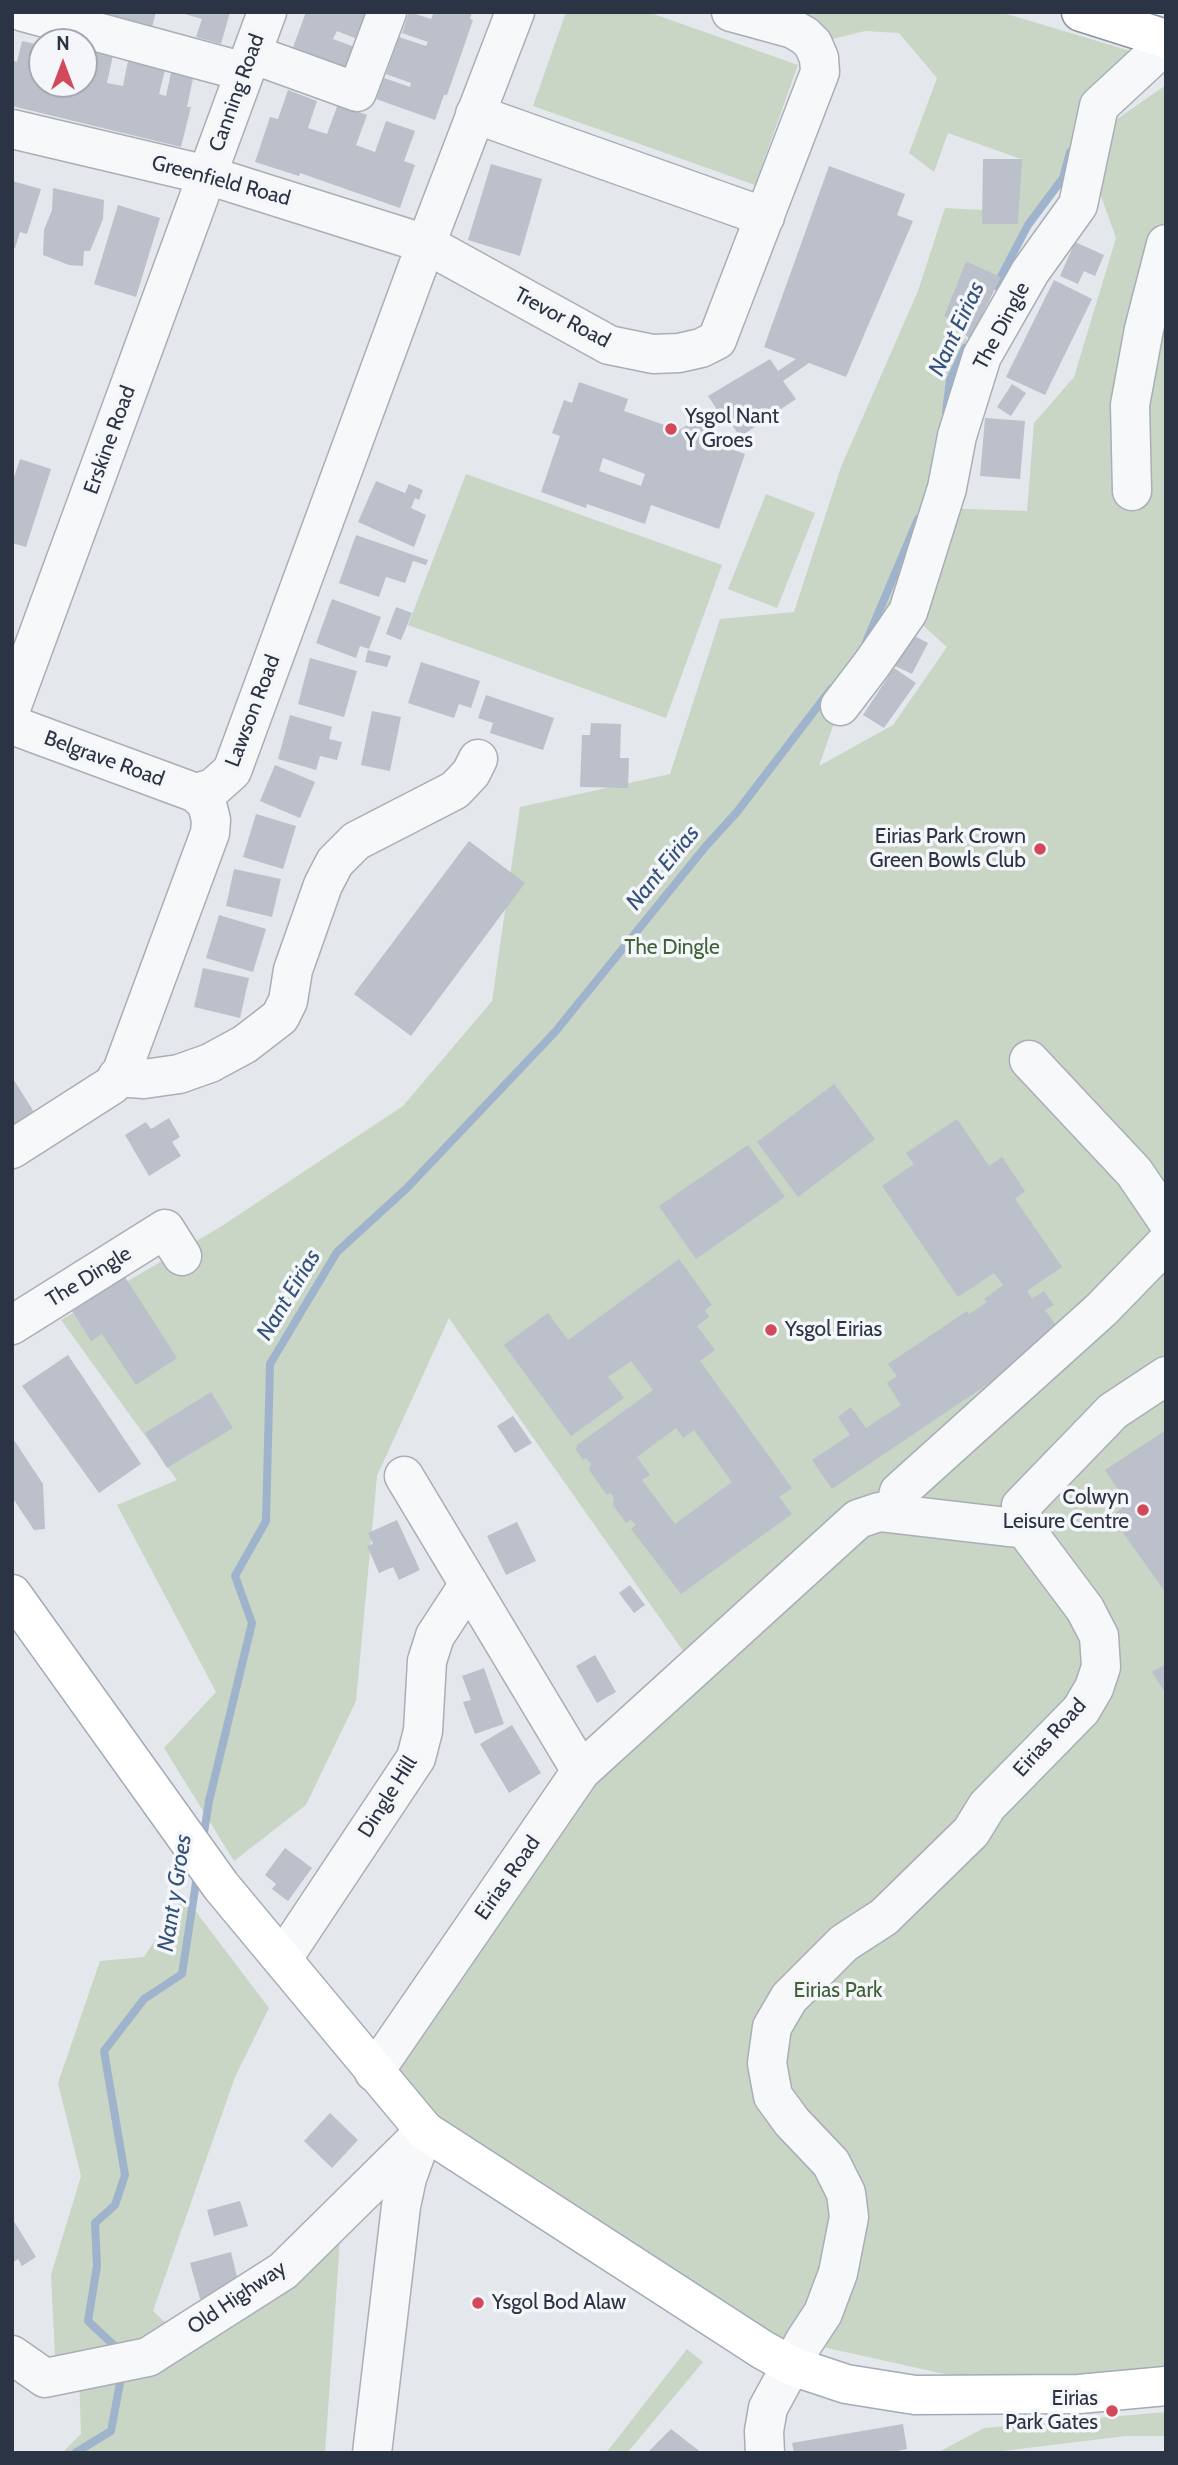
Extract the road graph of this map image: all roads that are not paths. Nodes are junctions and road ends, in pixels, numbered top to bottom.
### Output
1 (23, 12) edge
2 (267, 12) edge
3 (387, 12) edge
4 (515, 12) edge
5 (731, 12) edge
6 (1084, 13) edge
7 (1166, 41) edge
8 (249, 63) junction
9 (475, 114) junction
10 (12, 129) edge
11 (207, 174) junction
12 (765, 217) junction
13 (426, 244) junction
14 (1166, 244) edge
15 (1132, 491) dead end
16 (12, 706) edge
17 (839, 706) dead end
18 (12, 725) edge
19 (478, 759) dead end
20 (196, 793) junction
21 (1029, 1060) dead end
22 (117, 1077) junction
23 (12, 1149) edge
24 (1166, 1219) edge
25 (174, 1243) dead end
26 (1166, 1243) edge
27 (12, 1325) edge
28 (1166, 1376) edge
29 (404, 1476) dead end
30 (894, 1513) junction
31 (1026, 1528) junction
32 (469, 1584) junction
33 (12, 1594) edge
34 (582, 1771) junction
35 (283, 1958) junction
36 (374, 2073) junction
37 (425, 2131) junction
38 (12, 2355) edge
39 (792, 2365) junction
40 (1166, 2386) edge
41 (372, 2453) edge
42 (765, 2453) edge

1 - 8 street
2 - 8 street, Canning Road
3 - 8 street
4 - 9 street
5 - 12 street, Trevor Road
6 - 7 main road
7 - 17 street, The Dingle
8 - 11 street, Canning Road
9 - 12 street
9 - 13 street
10 - 11 street, Greenfield Road
11 - 13 street, Greenfield Road
11 - 16 street, Erskine Road
12 - 13 street, Trevor Road
13 - 20 street, Lawson Road
14 - 15 street
18 - 20 street, Belgrave Road
19 - 22 street
20 - 22 street
21 - 24 street
22 - 23 street
25 - 27 street, The Dingle
26 - 30 street
28 - 31 street
29 - 32 street
30 - 31 street, Eirias Road
30 - 34 street, Eirias Road
31 - 39 street, Eirias Road
32 - 34 street
32 - 35 street, Dingle Hill
33 - 35 main road
34 - 36 street, Eirias Road
35 - 36 main road
36 - 37 main road
37 - 38 street, Old Highway
37 - 39 main road
37 - 41 street
39 - 40 main road
39 - 42 street, Eirias Road

